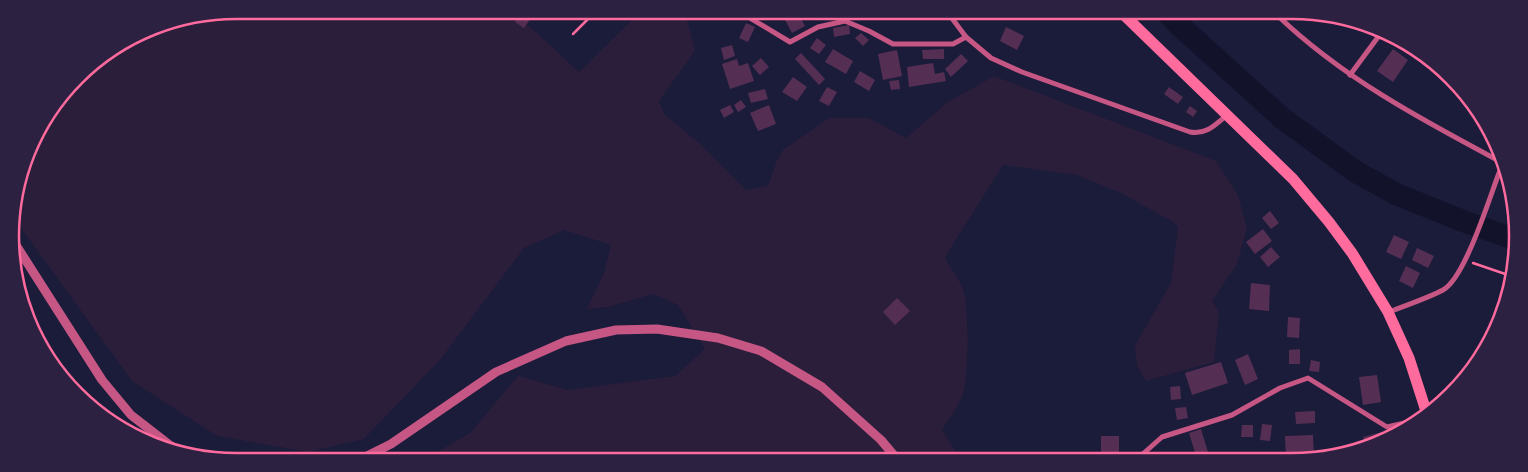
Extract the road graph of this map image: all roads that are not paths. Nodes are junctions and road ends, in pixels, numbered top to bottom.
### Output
1 (752, 19) edge
2 (952, 19) edge
3 (1128, 19) edge
4 (1282, 19) edge
5 (966, 37) junction
6 (1378, 37) edge
7 (1350, 76) junction
8 (1227, 115) junction
9 (1495, 159) edge
10 (1500, 172) edge
11 (19, 250) edge
12 (1388, 312) junction
13 (1425, 407) edge
14 (1401, 424) edge
15 (166, 442) edge
16 (373, 453) edge
17 (892, 453) edge
18 (1142, 453) edge

1 - 5 street
2 - 5 street
3 - 8 main road
4 - 7 street
5 - 8 street
6 - 7 street
7 - 9 street
8 - 12 main road
10 - 12 street
11 - 15 street
12 - 13 main road
14 - 18 street
16 - 17 street

